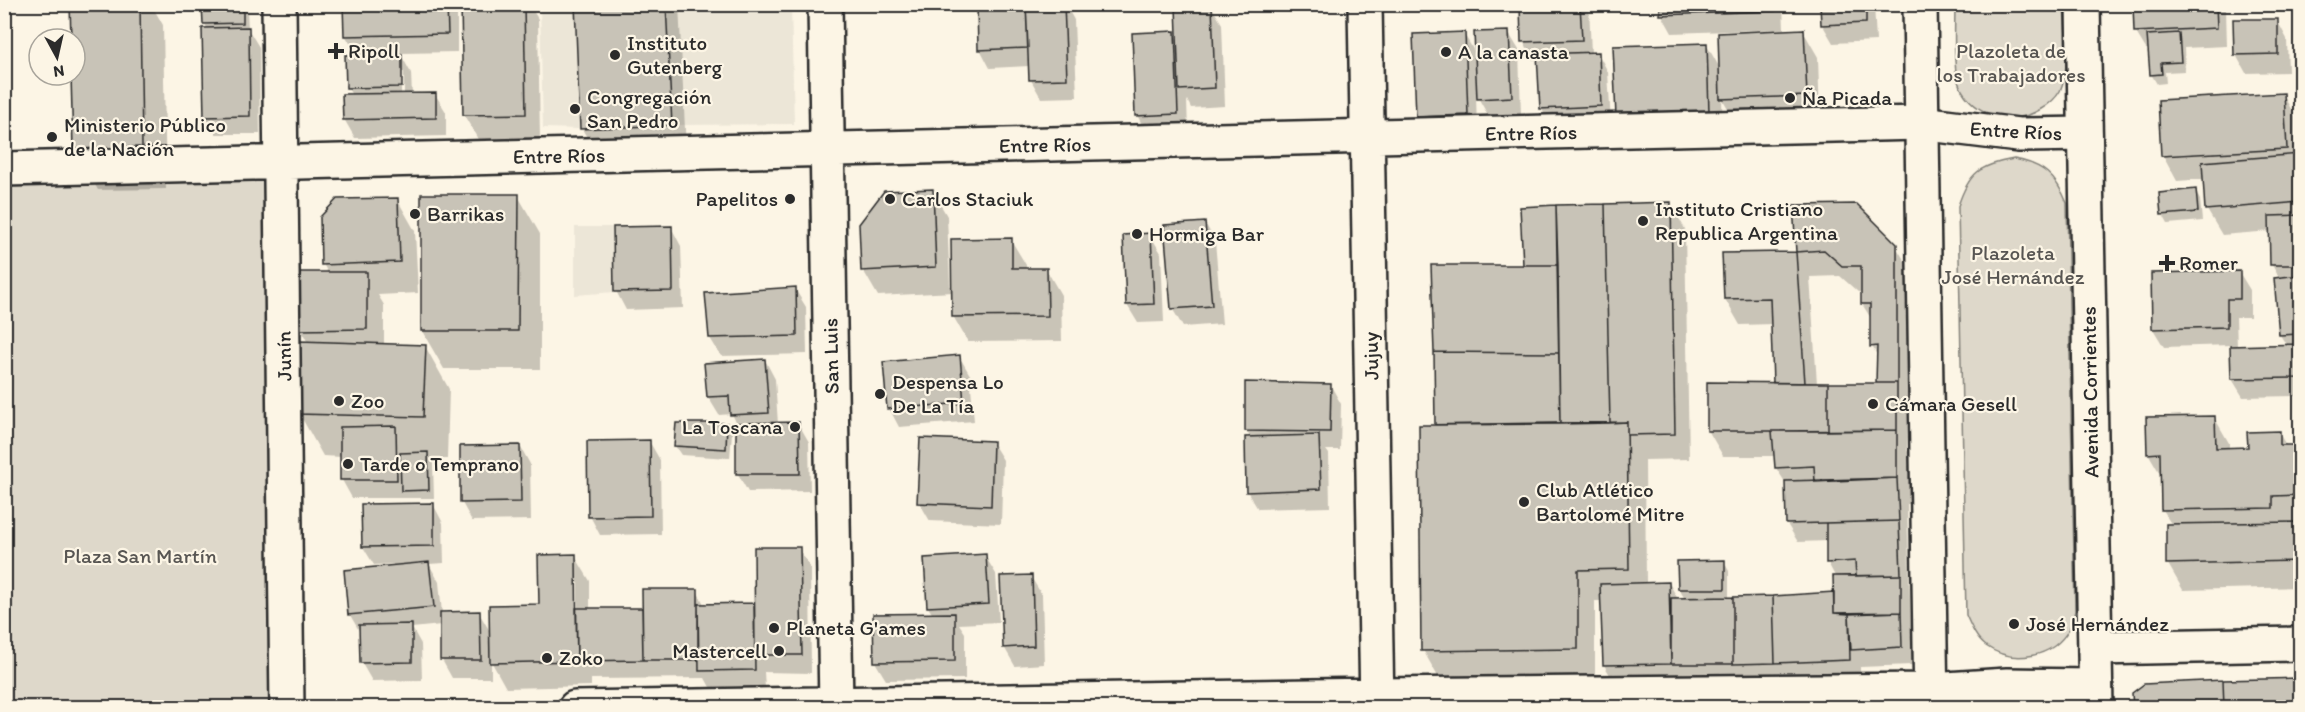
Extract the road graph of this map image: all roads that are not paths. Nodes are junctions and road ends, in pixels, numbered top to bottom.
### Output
1 (279, 4) edge
2 (825, 4) edge
3 (1365, 4) edge
4 (1920, 4) edge
5 (2083, 4) edge
6 (1922, 123) junction
7 (2085, 134) junction
8 (1368, 137) junction
9 (827, 150) junction
10 (282, 163) junction
11 (4, 169) edge
12 (2301, 645) edge
13 (2095, 648) junction
14 (2096, 697) edge
15 (1931, 699) edge
16 (1377, 701) edge
17 (836, 705) edge
18 (287, 708) edge
19 (575, 708) edge

1 - 10 street, Junín
2 - 9 street, San Luis
3 - 8 street, Jujuy
4 - 6 street
5 - 7 street, Avenida Corrientes
6 - 7 street, Entre Ríos
6 - 8 street, Entre Ríos
6 - 15 street
7 - 13 street, Avenida Corrientes
8 - 9 street, Entre Ríos
8 - 16 street, Jujuy
9 - 10 street, Entre Ríos
9 - 17 street, San Luis
10 - 11 street, Entre Ríos
10 - 18 street, Junín
12 - 13 street
13 - 14 street, Avenida Corrientes
14 - 15 street
15 - 16 street
16 - 17 street
17 - 19 street

